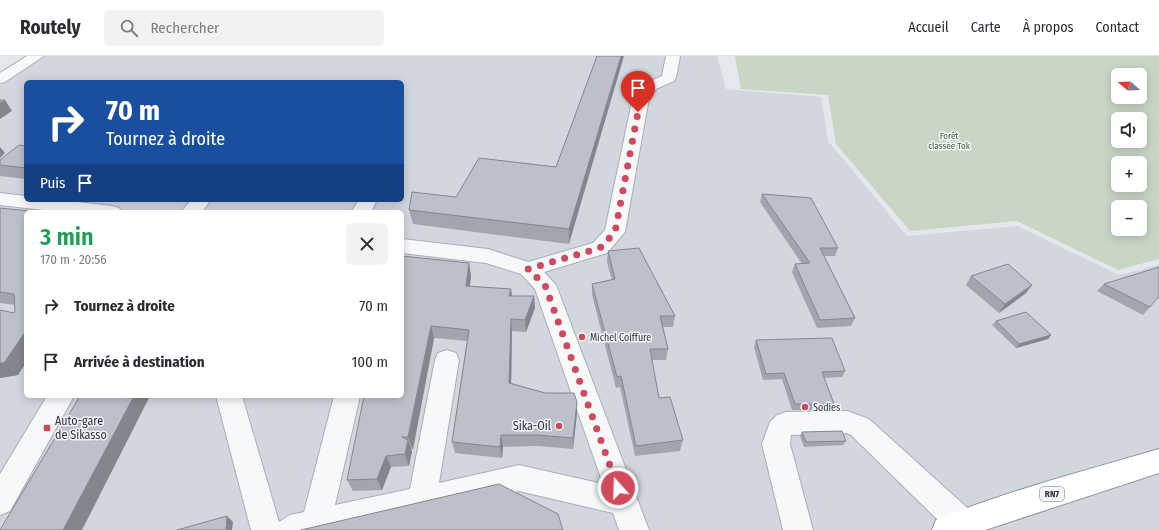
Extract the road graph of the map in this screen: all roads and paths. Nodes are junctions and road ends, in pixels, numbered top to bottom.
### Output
1 (37, 56) edge
2 (673, 56) edge
3 (0, 65) edge
4 (19, 67) junction
5 (0, 79) edge
6 (0, 199) edge
7 (24, 202) edge
8 (26, 202) edge
9 (200, 202) edge
10 (95, 210) edge
11 (193, 210) edge
12 (404, 246) edge
13 (528, 269) junction
14 (447, 360) dead end
15 (60, 398) edge
16 (230, 398) edge
17 (345, 398) edge
18 (1159, 461) edge
19 (422, 500) junction
20 (0, 501) edge
21 (624, 502) junction
22 (303, 527) edge
23 (955, 527) edge
24 (266, 530) edge
25 (634, 530) edge
26 (798, 530) edge

1 - 4 street
2 - 13 street
3 - 4 street
4 - 5 street
6 - 7 street
8 - 10 street
9 - 11 street
12 - 13 street
13 - 21 street
14 - 19 street
15 - 20 street
16 - 24 street
17 - 22 street
18 - 23 highway, RN7
19 - 21 street
19 - 22 street
21 - 25 street
23 - 26 street

